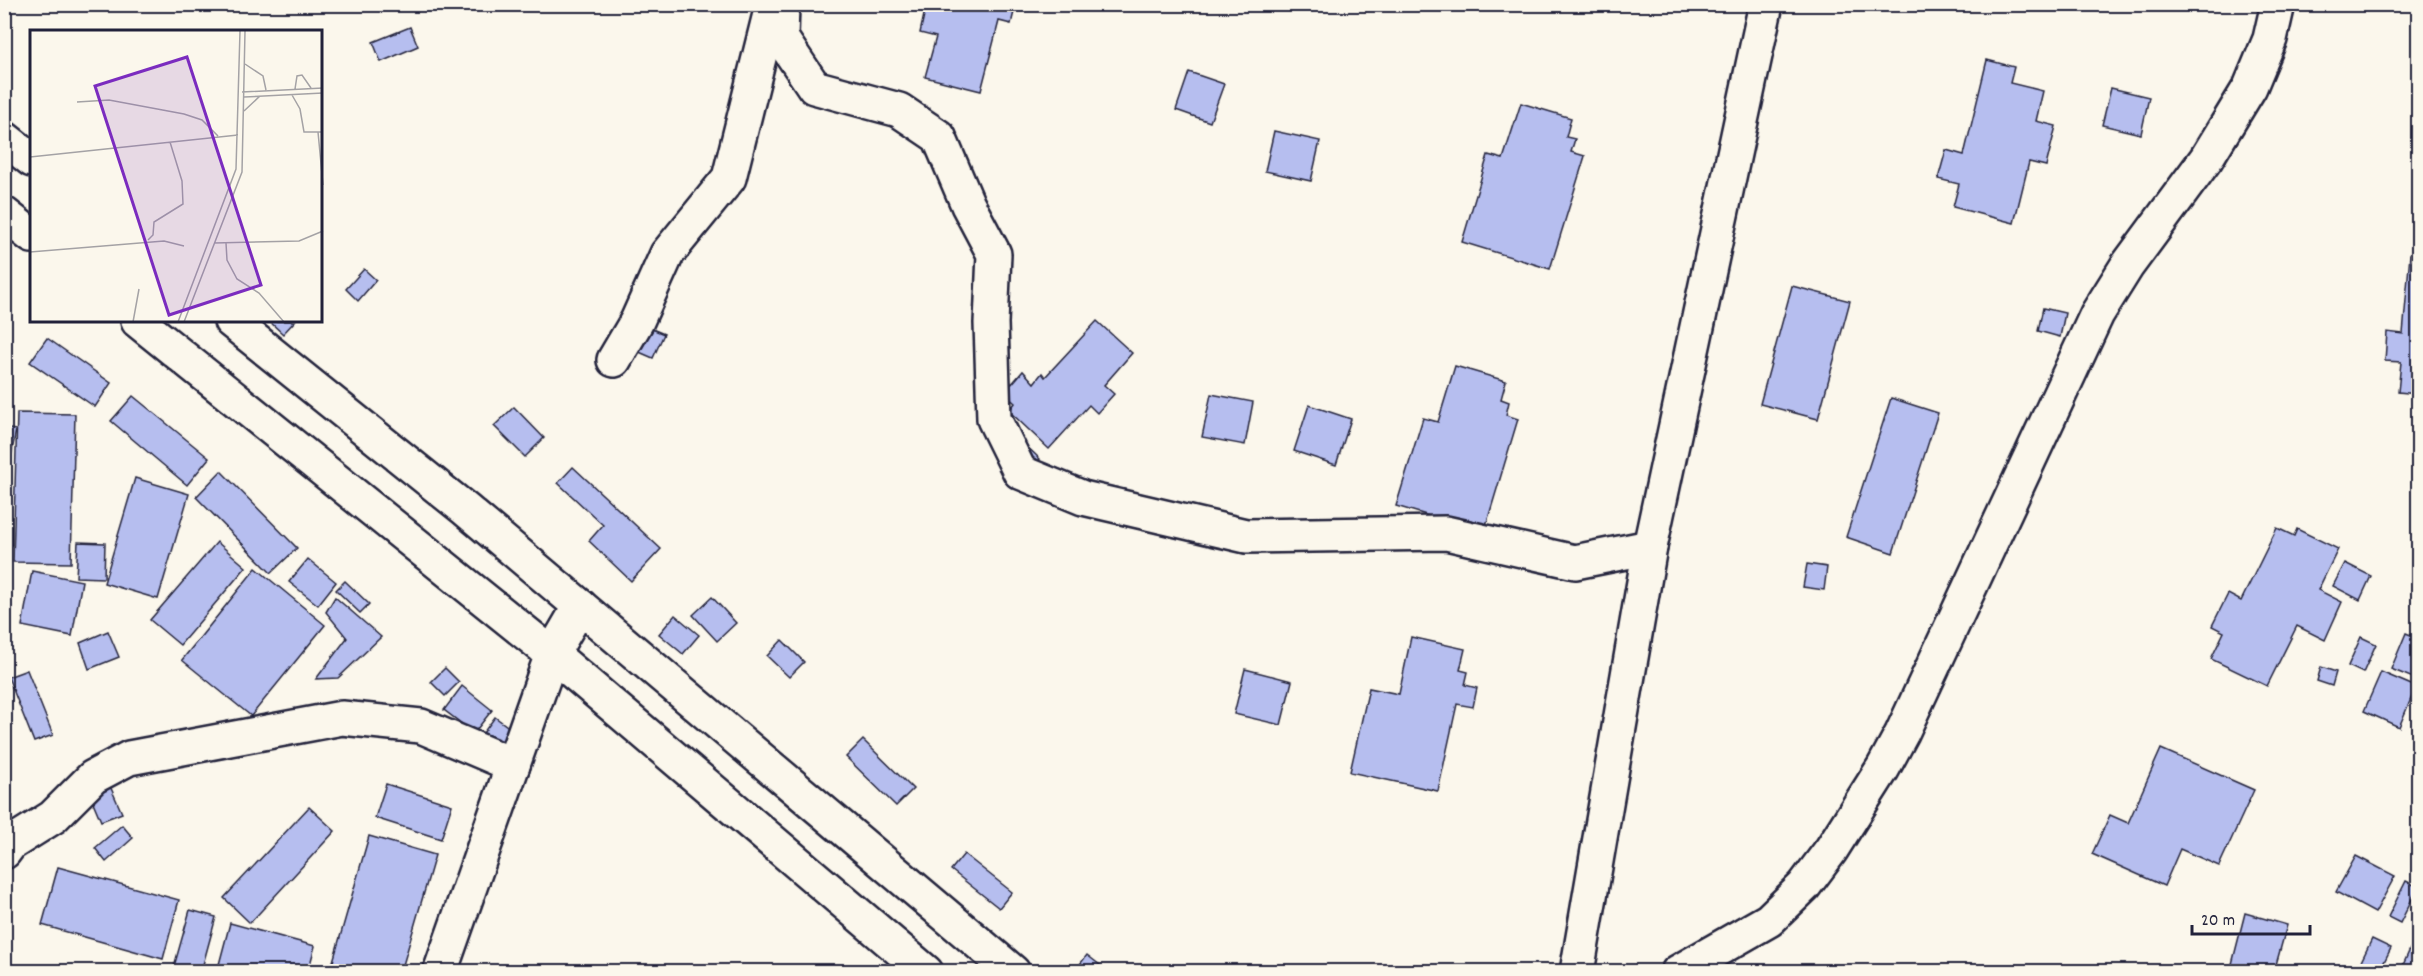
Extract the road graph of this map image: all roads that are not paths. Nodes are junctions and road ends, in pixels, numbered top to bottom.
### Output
1 (773, 4) edge
2 (782, 4) edge
3 (1766, 4) edge
4 (2278, 4) edge
5 (4, 138) edge
6 (30, 158) edge
7 (4, 214) edge
8 (30, 234) edge
9 (139, 322) edge
10 (232, 322) edge
11 (614, 360) dead end
12 (1650, 547) junction
13 (580, 606) junction
14 (552, 654) junction
15 (513, 765) junction
16 (4, 852) edge
17 (440, 972) edge
18 (926, 972) edge
19 (1012, 972) edge
20 (1577, 972) edge
21 (1678, 972) edge

1 - 11 street
2 - 12 street
3 - 12 street
4 - 21 street
5 - 6 street
7 - 8 street
9 - 14 street
10 - 13 street
12 - 20 street
13 - 14 street
13 - 19 street
14 - 15 street
14 - 18 street
15 - 16 street
15 - 17 street

